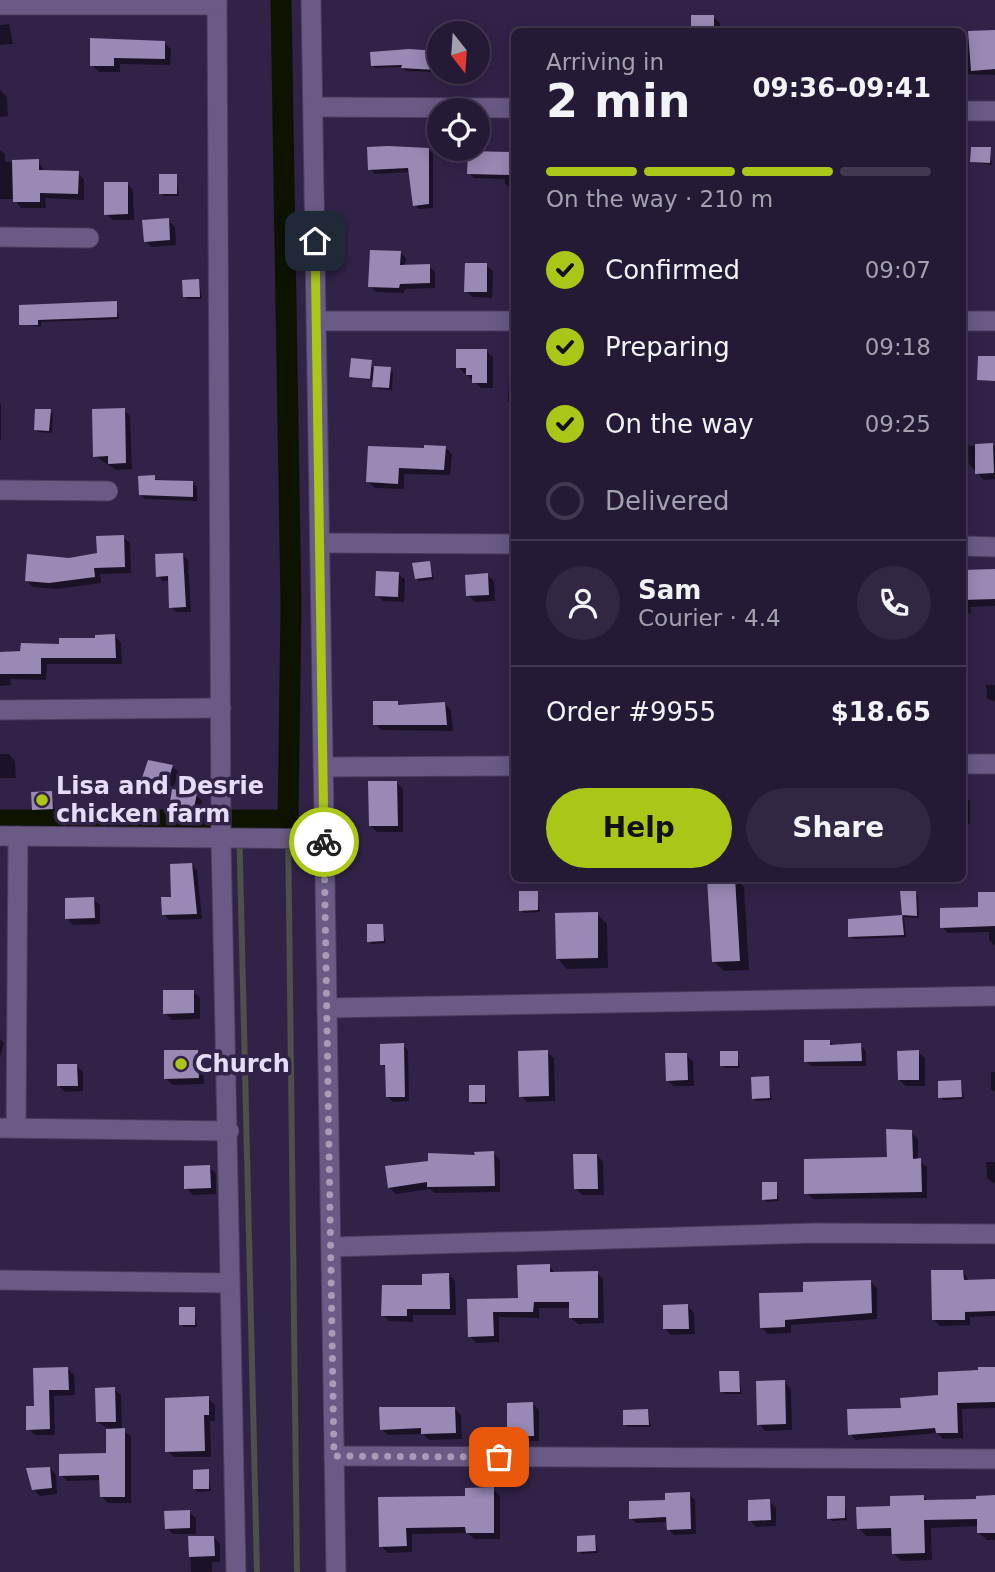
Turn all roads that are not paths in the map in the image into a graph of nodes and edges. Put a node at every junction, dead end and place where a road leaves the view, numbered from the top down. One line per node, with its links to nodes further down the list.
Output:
1 (312, 0): 4 (street)
2 (217, 3): 3 (street); 20 (street)
3 (0, 5)
4 (313, 107): 5 (street); 10 (street)
5 (511, 108)
6 (966, 111): 7 (street)
7 (995, 111)
8 (0, 237): 9 (street)
9 (89, 237)
10 (316, 321): 11 (street); 16 (street)
11 (511, 321)
12 (966, 321): 13 (street)
13 (995, 321)
14 (0, 491): 15 (street)
15 (108, 491)
16 (320, 543): 17 (street); 25 (street)
17 (511, 544)
18 (966, 547): 19 (street)
19 (995, 547)
20 (221, 708): 21 (street); 27 (street)
21 (0, 710)
22 (966, 764): 23 (street)
23 (995, 764)
24 (511, 766): 25 (street)
25 (323, 767): 28 (street)
26 (9, 836): 27 (street); 31 (street)
27 (220, 838): 28 (street); 32 (street)
28 (324, 839): 30 (street)
29 (995, 996): 30 (street)
30 (327, 1008): 34 (street)
31 (8, 1128): 32 (street)
32 (229, 1131): 36 (street)
33 (995, 1234): 34 (street)
34 (331, 1247): 37 (street)
35 (0, 1280): 36 (street)
36 (229, 1283): 39 (street)
37 (334, 1456): 38 (street); 40 (street)
38 (995, 1459)
39 (236, 1572)
40 (335, 1572)

